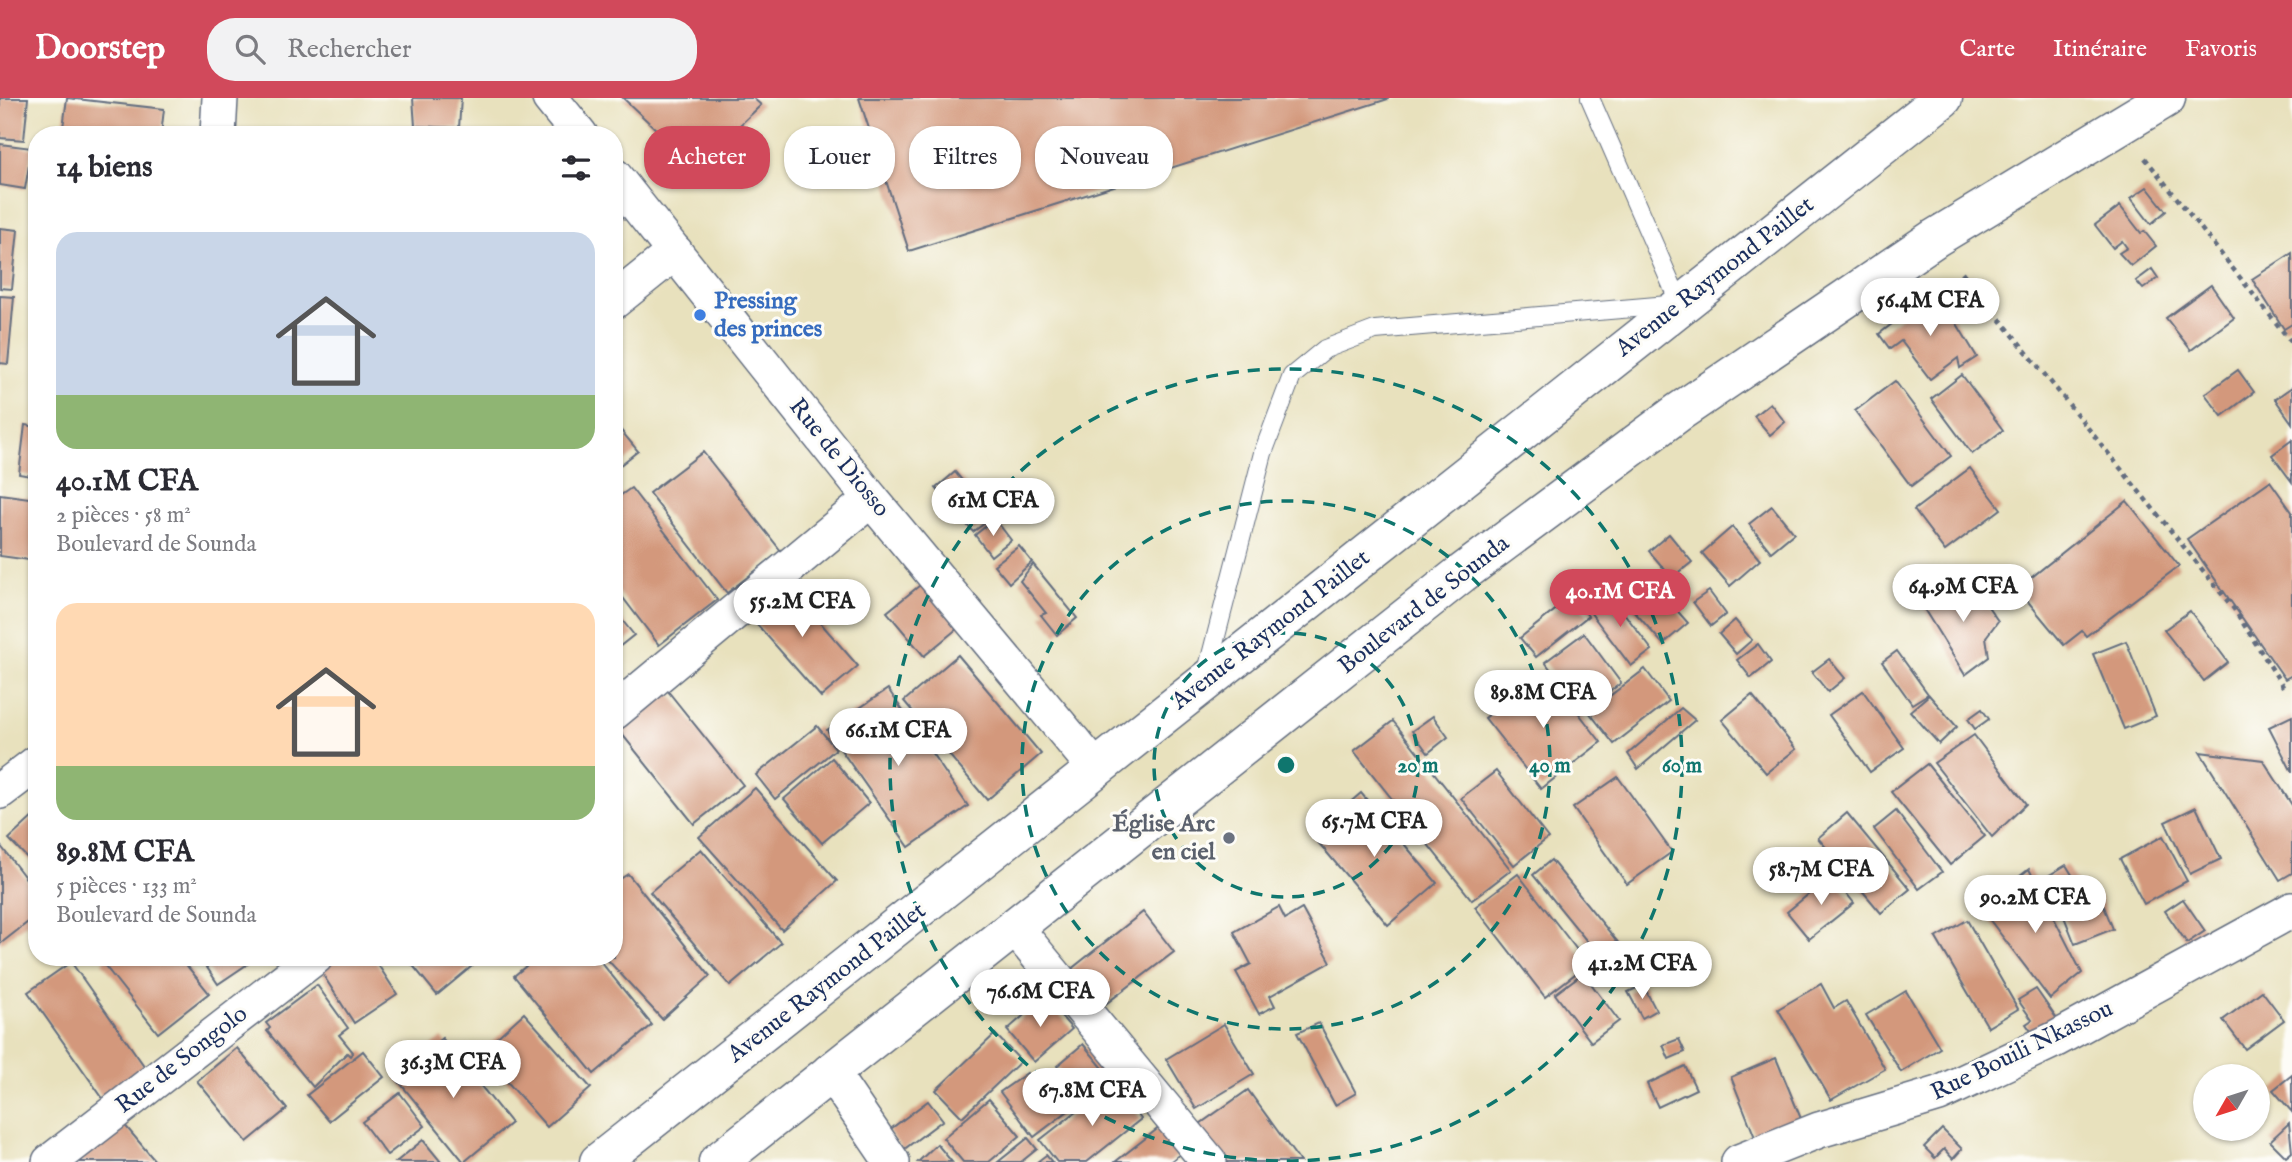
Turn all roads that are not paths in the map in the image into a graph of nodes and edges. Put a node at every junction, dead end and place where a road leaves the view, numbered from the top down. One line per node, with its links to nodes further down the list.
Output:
1 (220, 98): 6 (street)
2 (550, 98): 7 (street)
3 (1590, 98): 11 (lane)
4 (1943, 98): 11 (main road, Avenue Raymond Paillet)
5 (2166, 98): 19 (main road, Boulevard de Sounda)
6 (218, 126)
7 (573, 126)
8 (623, 187): 9 (street, Rue de Diosso)
9 (676, 252): 10 (street); 12 (street, Rue de Diosso)
10 (623, 294)
11 (1680, 304): 13 (main road, Avenue Raymond Paillet); 13 (lane)
12 (871, 499): 14 (street); 15 (street, Rue de Diosso)
13 (1204, 683): 15 (main road, Avenue Raymond Paillet)
14 (623, 705)
15 (1096, 769): 23 (main road, Avenue Raymond Paillet)
16 (28, 770): 17 (street)
17 (0, 791)
18 (2292, 910): 27 (street, Rue Bouili Nkassou)
19 (1016, 929): 21 (main road, Boulevard de Sounda); 26 (street)
20 (303, 966): 22 (street, Rue de Songolo)
21 (830, 1071): 24 (main road, Boulevard de Sounda); 25 (street)
22 (50, 1162)
23 (599, 1162)
24 (719, 1162)
25 (892, 1162)
26 (1209, 1162)
27 (1739, 1162)

